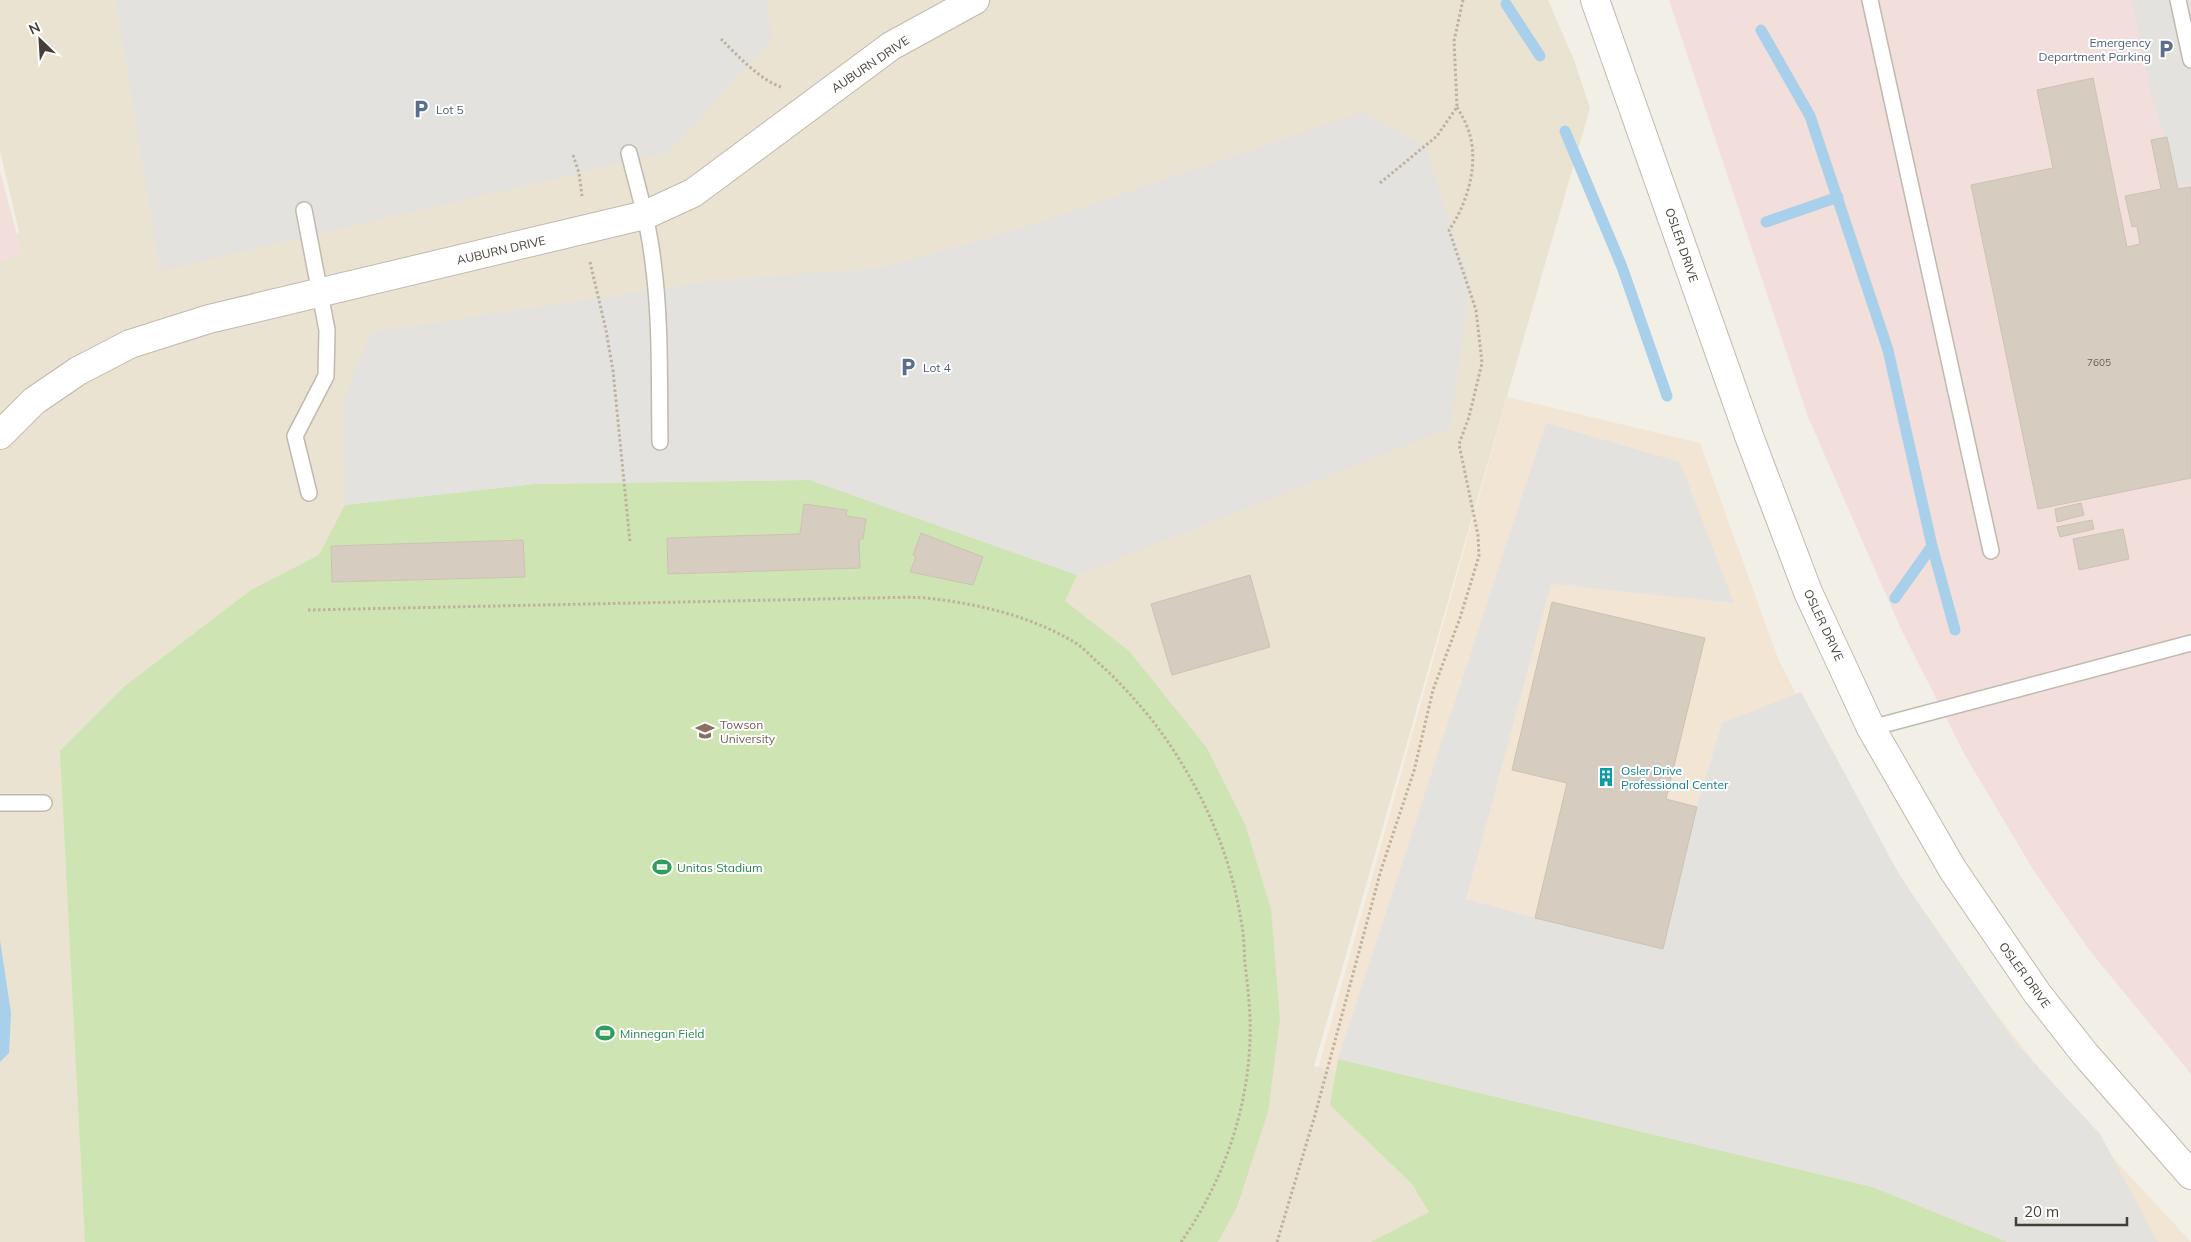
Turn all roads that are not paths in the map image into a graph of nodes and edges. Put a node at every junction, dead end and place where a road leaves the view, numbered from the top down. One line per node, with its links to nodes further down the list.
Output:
1 (975, 0): 8 (street, AUBURN DRIVE)
2 (1595, 0): 15 (street, OSLER DRIVE)
3 (1870, 0): 13 (lane)
4 (2178, 0): 5 (lane)
5 (2191, 60)
6 (628, 153): 8 (lane)
7 (304, 210): 9 (lane)
8 (645, 215): 9 (street, AUBURN DRIVE); 11 (lane)
9 (320, 293): 10 (street, AUBURN DRIVE); 12 (lane)
10 (0, 435)
11 (660, 442)
12 (309, 493)
13 (1991, 550)
14 (2191, 645): 15 (lane)
15 (1871, 728): 18 (street, OSLER DRIVE)
16 (0, 803): 17 (lane)
17 (44, 803)
18 (2191, 1175)

